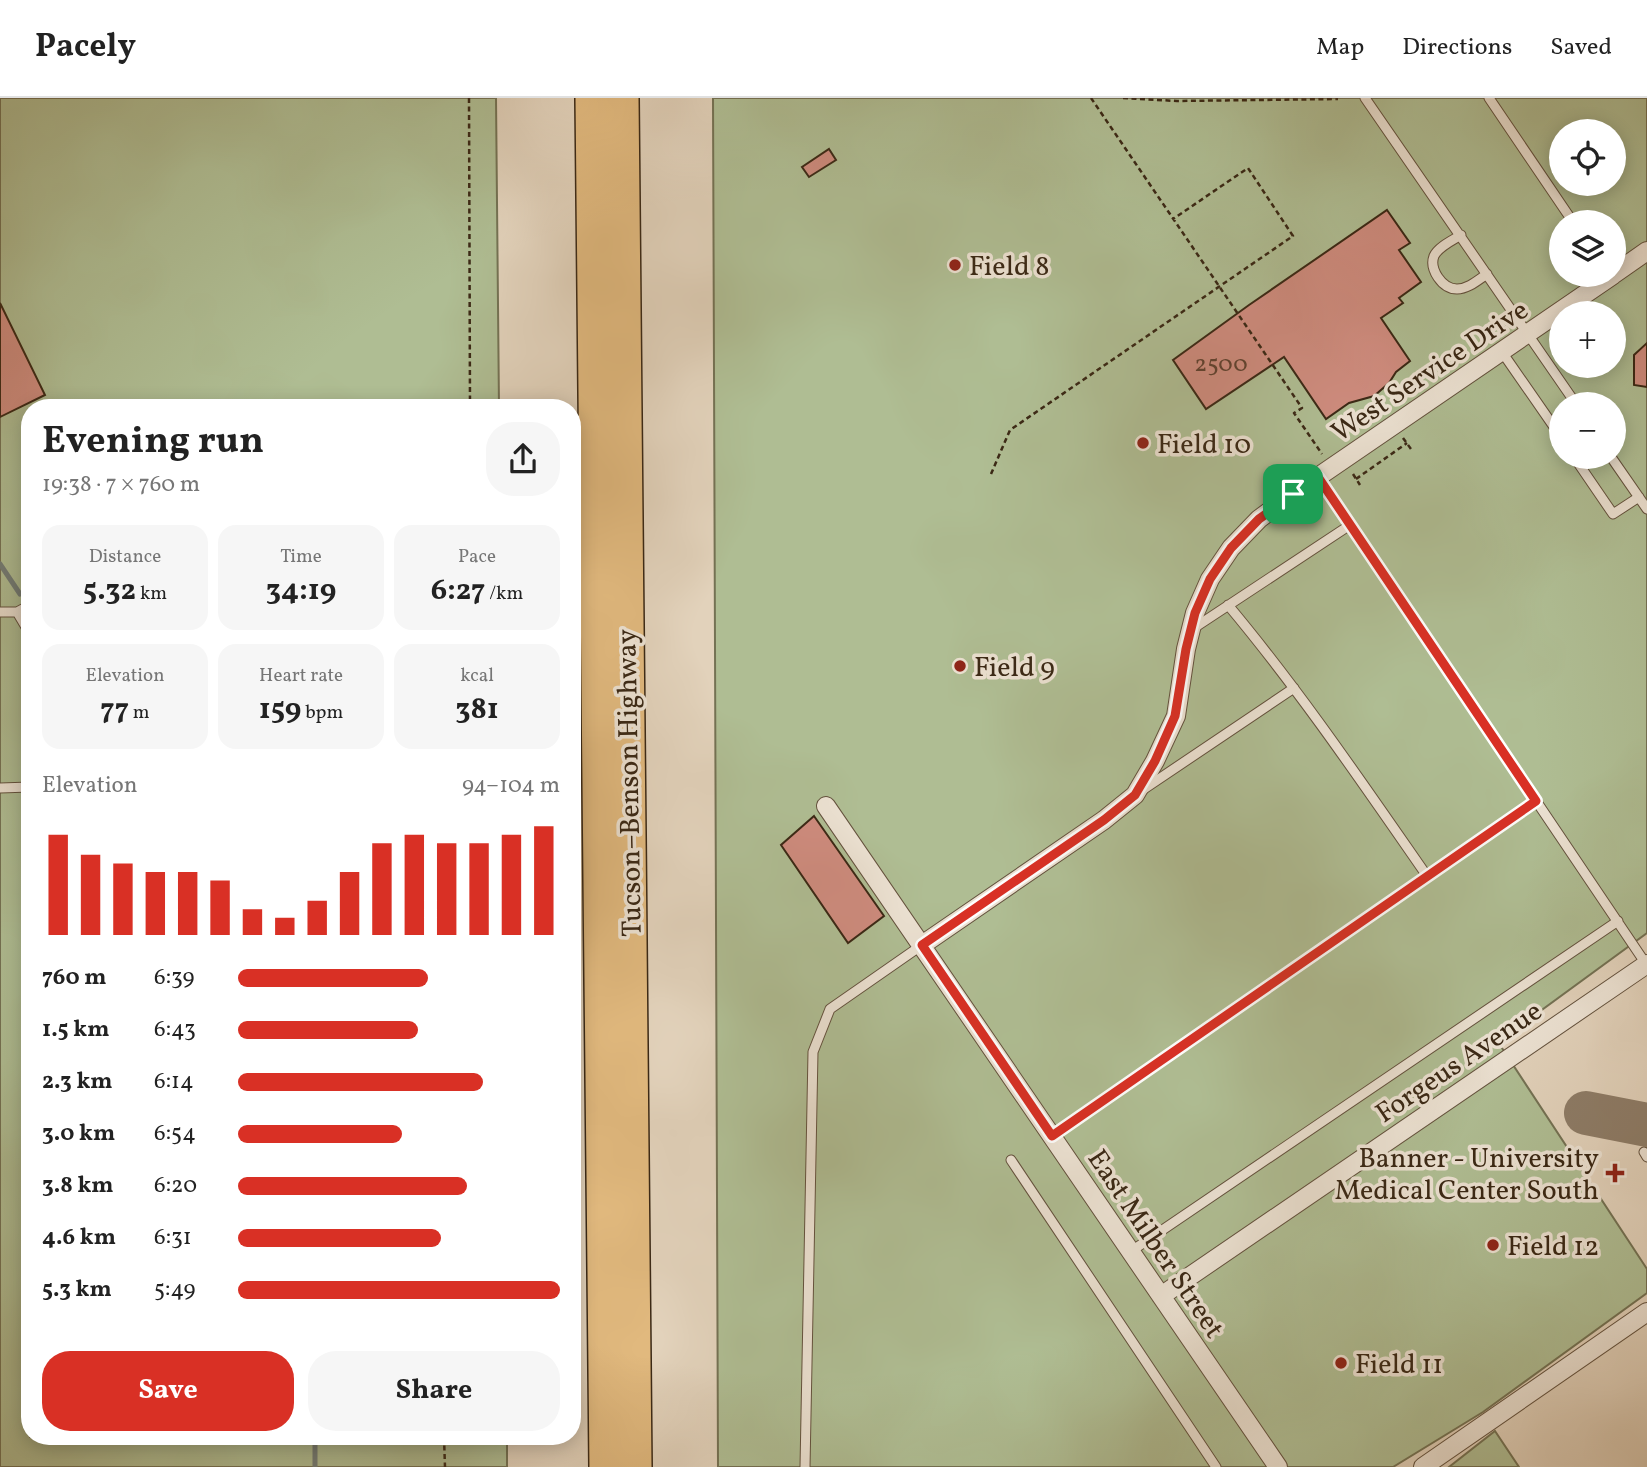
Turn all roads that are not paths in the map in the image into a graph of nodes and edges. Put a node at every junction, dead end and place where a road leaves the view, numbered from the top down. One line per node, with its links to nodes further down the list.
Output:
1 (592, 98): 42 (highway, Tucson–Benson Highway)
2 (622, 98): 43 (highway, Tucson–Benson Highway)
3 (1365, 98): 6 (lane)
4 (1489, 98): 5 (lane)
5 (1565, 210)
6 (1461, 235): 9 (lane); 9 (lane)
7 (1647, 251): 8 (street, West Service Drive)
8 (1626, 265)
9 (1487, 274): 11 (lane)
10 (1594, 287): 11 (street, West Service Drive)
11 (1528, 334): 12 (street, West Service Drive); 13 (lane)
12 (1502, 352): 14 (lane); 17 (street, West Service Drive)
13 (1568, 392)
14 (1549, 420)
15 (1582, 469): 18 (lane)
16 (1619, 469): 18 (lane)
17 (1318, 477): 20 (lane); 26 (street, West Service Drive)
18 (1639, 497): 19 (lane)
19 (1647, 509)
20 (1350, 524): 21 (lane); 31 (lane)
21 (1228, 605): 26 (lane); 27 (lane)
22 (21, 610): 24 (lane)
23 (0, 612): 24 (lane)
24 (17, 612): 25 (lane)
25 (21, 618)
26 (1191, 631): 30 (street, West Service Drive)
27 (1294, 688): 30 (lane); 33 (lane)
28 (21, 787): 29 (lane)
29 (0, 788)
30 (1135, 795): 35 (street, West Service Drive)
31 (1536, 801): 33 (lane); 34 (lane)
32 (826, 806): 35 (street, East Milber Street)
33 (1427, 876): 37 (lane)
34 (1618, 921): 36 (lane); 39 (lane)
35 (922, 945): 37 (street, East Milber Street); 44 (lane)
36 (1647, 964): 40 (street, Forgeus Avenue)
37 (1052, 1136): 39 (street, East Milber Street)
38 (1011, 1160): 45 (lane)
39 (1130, 1252): 40 (street, East Milber Street)
40 (1161, 1296): 46 (street, East Milber Street)
41 (1647, 1312): 47 (street)
42 (606, 1467)
43 (635, 1467)
44 (806, 1467)
45 (1216, 1467)
46 (1278, 1467)
47 (1423, 1467)

